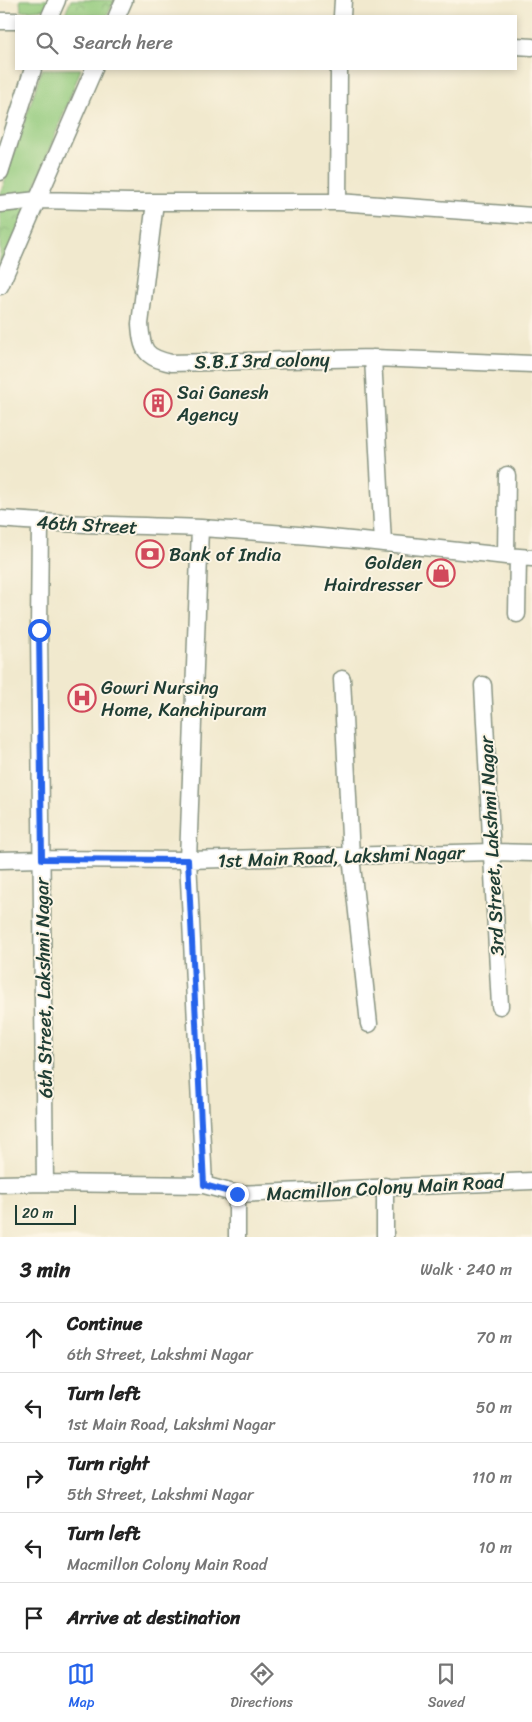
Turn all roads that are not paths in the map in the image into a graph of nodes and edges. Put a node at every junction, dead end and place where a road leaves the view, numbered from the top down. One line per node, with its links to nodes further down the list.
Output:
1 (57, 0): 4 (street)
2 (124, 0): 5 (street)
3 (343, 0): 6 (street)
4 (50, 15)
5 (117, 15)
6 (342, 15)
7 (0, 21): 8 (street)
8 (15, 21)
9 (517, 46): 10 (street)
10 (532, 47)
11 (33, 70): 14 (street)
12 (94, 70): 15 (street)
13 (339, 70): 17 (street)
14 (0, 172)
15 (37, 200): 16 (street); 18 (street); 20 (street)
16 (156, 202): 17 (street); 21 (street, S.B.I 3rd colony)
17 (338, 202): 19 (street)
18 (0, 204)
19 (532, 216)
20 (0, 286)
21 (373, 358): 22 (street, S.B.I 3rd colony); 27 (street)
22 (532, 364)
23 (507, 475): 28 (street)
24 (0, 519): 25 (street, 46th Street)
25 (40, 522): 26 (street, 46th Street); 35 (street, 6th Street, Lakshmi Nagar)
26 (200, 528): 27 (street, 46th Street); 37 (street)
27 (383, 543): 28 (street, 46th Street)
28 (519, 557): 29 (street)
29 (516, 614)
30 (342, 679): 34 (street)
31 (483, 685): 32 (street, 3rd Street, Lakshmi Nagar)
32 (491, 852): 33 (street, 1st Main Road, Lakshmi Nagar); 34 (street, 1st Main Road, Lakshmi Nagar); 38 (street, 3rd Street, Lakshmi Nagar)
33 (532, 853)
34 (351, 856): 37 (street, 1st Main Road, Lakshmi Nagar); 39 (street)
35 (42, 859): 36 (street, 1st Main Road, Lakshmi Nagar); 37 (street, 1st Main Road, Lakshmi Nagar); 41 (street, 6th Street, Lakshmi Nagar)
36 (0, 860)
37 (188, 860): 43 (street)
38 (500, 1006)
39 (368, 1024)
40 (532, 1180): 44 (street, Macmillon Colony Main Road)
41 (45, 1183): 42 (street, Macmillon Colony Main Road); 43 (street, Macmillon Colony Main Road)
42 (0, 1184)
43 (204, 1185): 45 (street, Macmillon Colony Main Road)
44 (385, 1186): 45 (street, Macmillon Colony Main Road); 47 (street)
45 (237, 1194): 46 (street)
46 (237, 1237)
47 (385, 1237)

